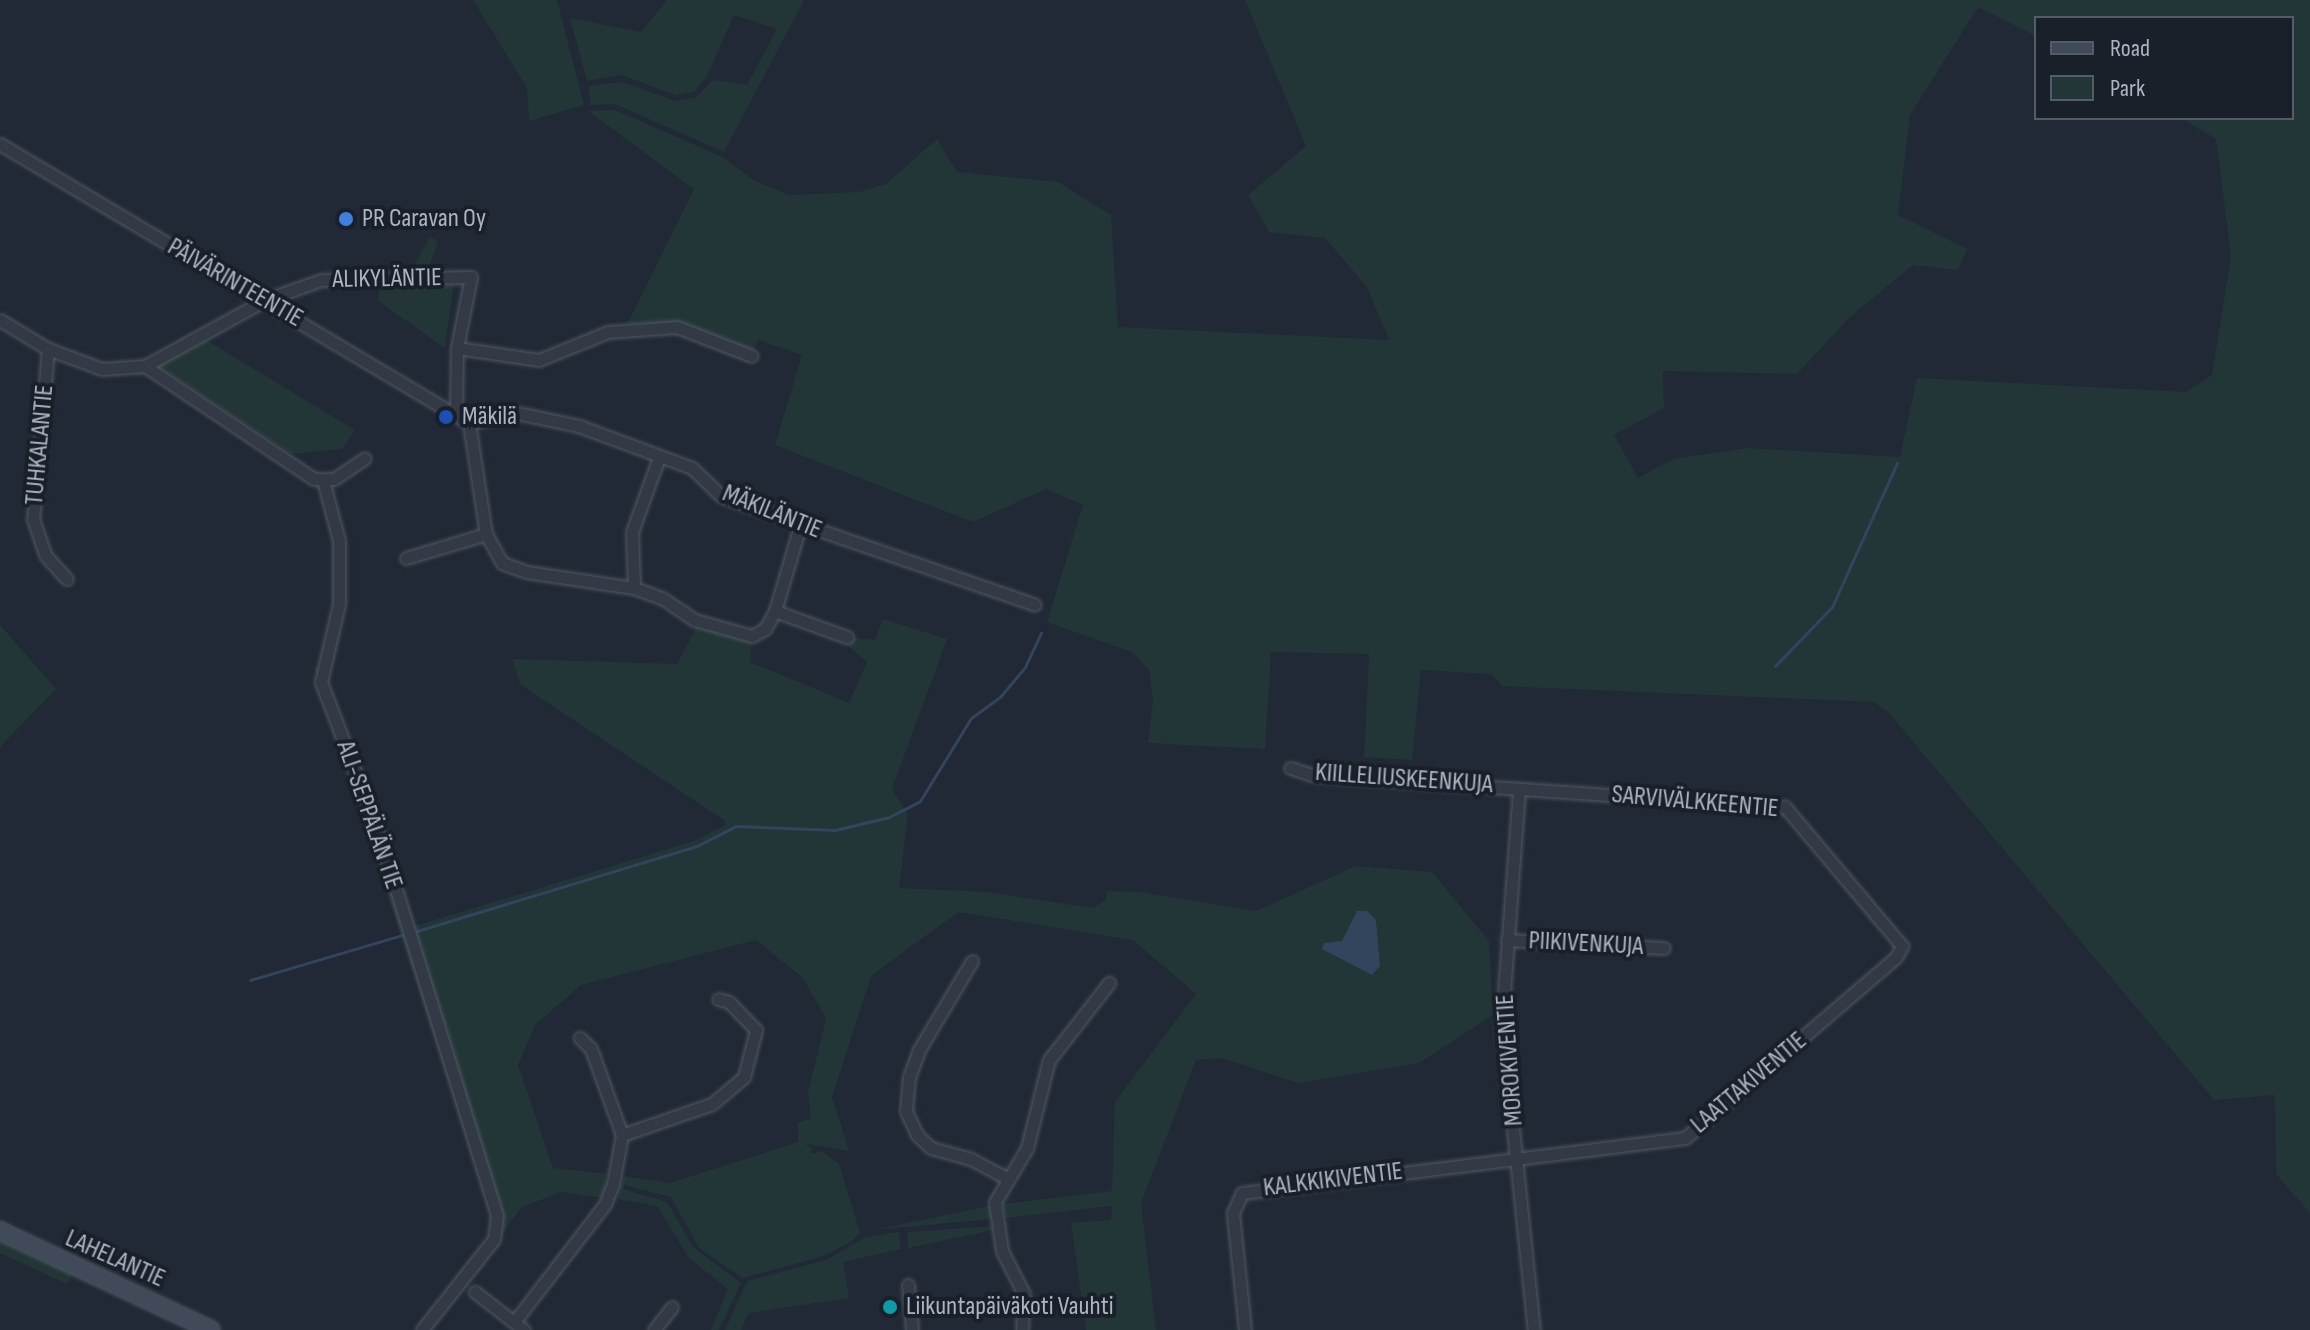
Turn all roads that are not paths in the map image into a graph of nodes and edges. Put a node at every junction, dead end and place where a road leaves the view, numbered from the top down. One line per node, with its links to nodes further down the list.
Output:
1 (0, 144): 2 (street, PÄIVÄRINTEENTIE)
2 (265, 300): 4 (street, ALIKYLÄNTIE); 7 (street, ALIKYLÄNTIE); 8 (street, PÄIVÄRINTEENTIE)
3 (0, 320): 5 (street, ALIKYLÄNTIE)
4 (457, 348): 6 (street); 8 (street)
5 (48, 349): 7 (street, ALIKYLÄNTIE); 16 (street, TUHKALANTIE)
6 (752, 356)
7 (145, 366): 12 (street)
8 (456, 413): 9 (street, PÄIVÄRINTEENTIE)
9 (469, 423): 10 (street, MÄKILÄNTIE); 14 (street)
10 (659, 457): 13 (street, MÄKILÄNTIE); 17 (street)
11 (365, 458): 12 (street)
12 (323, 480): 39 (street, ALI-SEPPÄLÄN TIE)
13 (800, 526): 18 (street, MÄKILÄNTIE); 19 (street)
14 (486, 534): 15 (street); 17 (street)
15 (406, 558)
16 (67, 579)
17 (634, 588): 19 (street)
18 (1035, 605)
19 (775, 611): 20 (street)
20 (847, 637)
21 (1290, 768): 22 (street, KIILLELIUSKEENKUJA)
22 (1519, 789): 23 (street, MOROKIVENTIE); 24 (street, SARVIVÄLKKEENTIE)
23 (1507, 940): 25 (street, PIIKIVENKUJA); 31 (street, MOROKIVENTIE)
24 (1902, 946): 31 (street, LAATTAKIVENTIE)
25 (1664, 948)
26 (972, 961): 32 (street)
27 (1109, 983): 32 (street)
28 (718, 999): 30 (street)
29 (580, 1038): 30 (street)
30 (622, 1135): 37 (street)
31 (1517, 1160): 43 (street, KALKKIKIVENTIE); 44 (street, MOROKIVENTIE)
32 (1006, 1178): 42 (street)
33 (0, 1231): 38 (main road, LAHELANTIE)
34 (908, 1285): 41 (street)
35 (475, 1292): 37 (street)
36 (672, 1307): 40 (street)
37 (519, 1326)
38 (211, 1330)
39 (422, 1330)
40 (654, 1330)
41 (912, 1330)
42 (1022, 1330)
43 (1245, 1330)
44 (1534, 1330)

